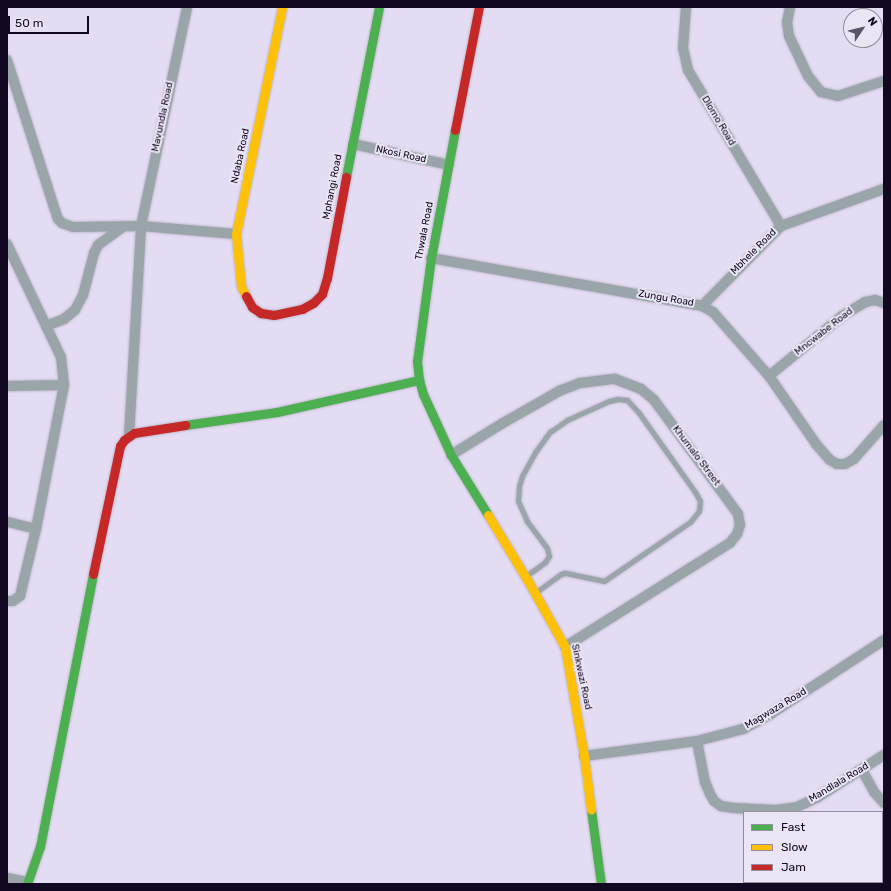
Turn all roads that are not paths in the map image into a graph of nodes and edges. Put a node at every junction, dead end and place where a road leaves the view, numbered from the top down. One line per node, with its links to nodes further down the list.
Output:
1 (187, 7): 12 (street, Mavundla Road)
2 (282, 7): 15 (street, Ndaba Road)
3 (379, 7): 9 (street, Mphangi Road)
4 (479, 7): 10 (street, Thwala Road)
5 (686, 7): 13 (street, Dlomo Road)
6 (790, 7): 8 (street)
7 (7, 60): 14 (street)
8 (884, 81)
9 (353, 144): 10 (street, Nkosi Road); 20 (street, Mphangi Road)
10 (449, 165): 17 (street, Thwala Road)
11 (884, 189): 13 (street, Mbhele Road)
12 (140, 226): 14 (street); 15 (street); 27 (street, Mavundla Road)
13 (781, 226): 19 (street, Mbhele Road)
14 (123, 227): 21 (street)
15 (236, 234): 20 (street, Ndaba Road)
16 (7, 244): 21 (street)
17 (431, 258): 19 (street, Zungu Road); 23 (street, Thwala Road)
18 (884, 303): 22 (street, Mncwabe Road)
19 (702, 306): 22 (street, Zungu Road)
20 (252, 307)
21 (46, 326): 24 (street)
22 (769, 376): 26 (street, Zungu Road)
23 (419, 380): 27 (street); 28 (street, Thwala Road)
24 (64, 385): 25 (street); 30 (street)
25 (7, 386)
26 (884, 425)
27 (128, 436): 42 (street)
28 (451, 455): 31 (street, Sinkwazi Road); 35 (street, Khumalo Street)
29 (7, 522): 30 (street)
30 (36, 529): 33 (street)
31 (526, 576): 32 (street, Sinkwazi Road); 32 (lane)
32 (535, 593): 35 (street, Sinkwazi Road)
33 (7, 601)
34 (884, 640): 36 (street, Magwaza Road)
35 (565, 647): 38 (street, Sinkwazi Road)
36 (697, 741): 38 (street, Magwaza Road); 39 (street, Mandlala Road)
37 (884, 755): 39 (street, Mandlala Road)
38 (584, 756): 43 (street, Sinkwazi Road)
39 (862, 770): 40 (street)
40 (884, 803)
41 (7, 878): 42 (street)
42 (27, 883)
43 (601, 884)

